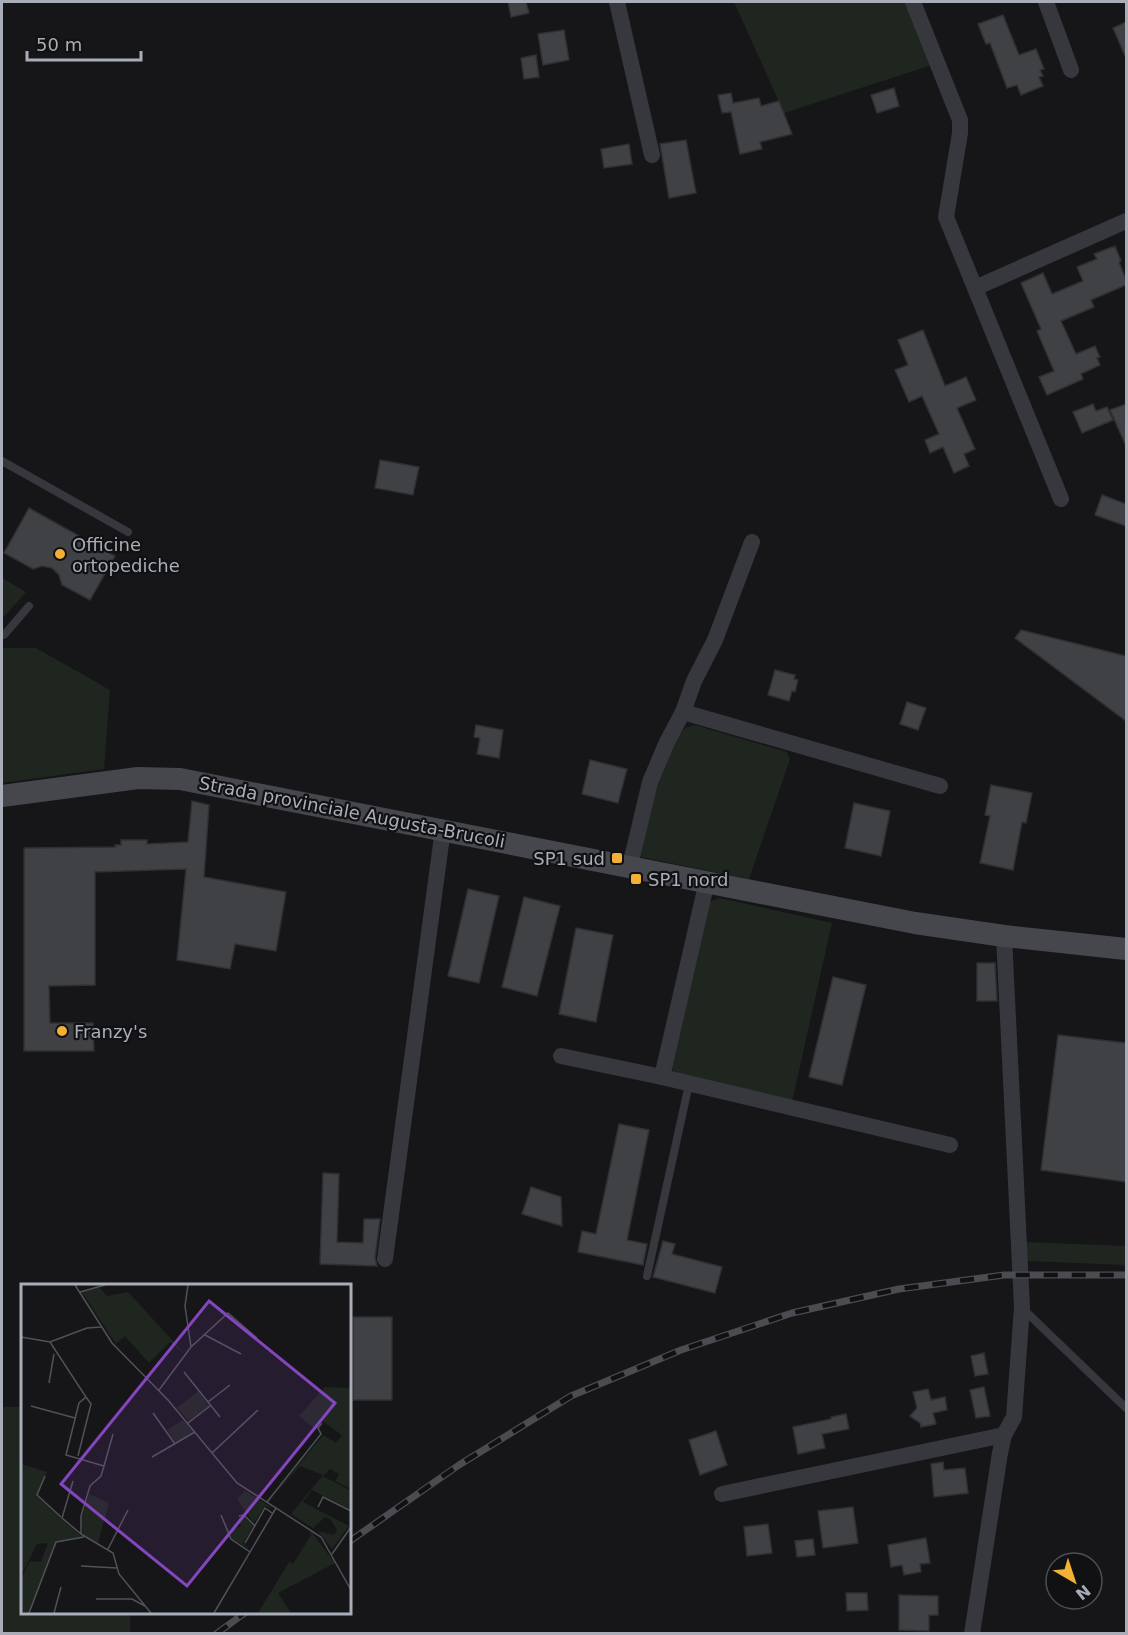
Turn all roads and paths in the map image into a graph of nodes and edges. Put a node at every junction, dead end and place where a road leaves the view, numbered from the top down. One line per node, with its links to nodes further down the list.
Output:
1 (617, 2): 5 (street)
2 (913, 2): 7 (street)
3 (1046, 2): 4 (street)
4 (1071, 70)
5 (652, 154)
6 (1126, 221): 7 (street)
7 (975, 288): 9 (street)
8 (2, 461): 10 (lane)
9 (1061, 499)
10 (128, 532)
11 (752, 542): 14 (street)
12 (29, 606): 13 (lane)
13 (2, 635)
14 (683, 712): 15 (street); 18 (street)
15 (940, 786)
16 (2, 796): 17 (main road, Strada provinciale Augusta-Brucoli)
17 (443, 829): 18 (main road, Strada provinciale Augusta-Brucoli); 26 (street)
18 (630, 866): 19 (main road, Strada provinciale Augusta-Brucoli)
19 (707, 881): 20 (main road, Strada provinciale Augusta-Brucoli); 23 (street)
20 (1004, 936): 21 (main road, Strada provinciale Augusta-Brucoli); 28 (street)
21 (1126, 950)
22 (561, 1056): 23 (street)
23 (662, 1077): 24 (street)
24 (689, 1084): 25 (street); 27 (lane)
25 (950, 1145)
26 (385, 1258)
27 (646, 1276)
28 (1022, 1308): 29 (lane); 30 (street)
29 (1126, 1408)
30 (1004, 1435): 31 (street); 32 (street)
31 (722, 1494)
32 (972, 1634)

